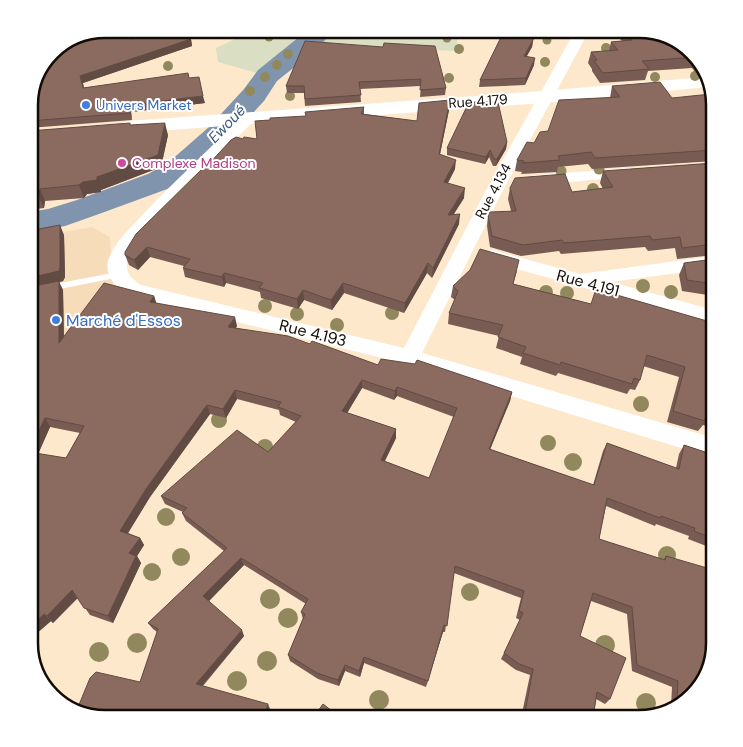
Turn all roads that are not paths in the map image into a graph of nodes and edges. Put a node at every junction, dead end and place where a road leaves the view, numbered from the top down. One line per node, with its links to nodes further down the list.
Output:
1 (578, 38): 3 (street, Rue 4.134)
2 (702, 82): 3 (street, Rue 4.179)
3 (543, 97): 4 (street, Rue 4.179); 7 (street, Rue 4.134)
4 (250, 117): 5 (street, Rue 4.179); 10 (street)
5 (107, 129)
6 (649, 172): 7 (street)
7 (497, 183): 8 (street, Rue 4.134)
8 (463, 248): 11 (street, Rue 4.191); 14 (street, Rue 4.134)
9 (706, 263): 11 (street)
10 (118, 274): 12 (lane); 14 (street, Rue 4.193)
11 (574, 280): 13 (street, Rue 4.191)
12 (38, 290)
13 (706, 315)
14 (410, 357): 15 (street, Rue 4.193)
15 (706, 446)

